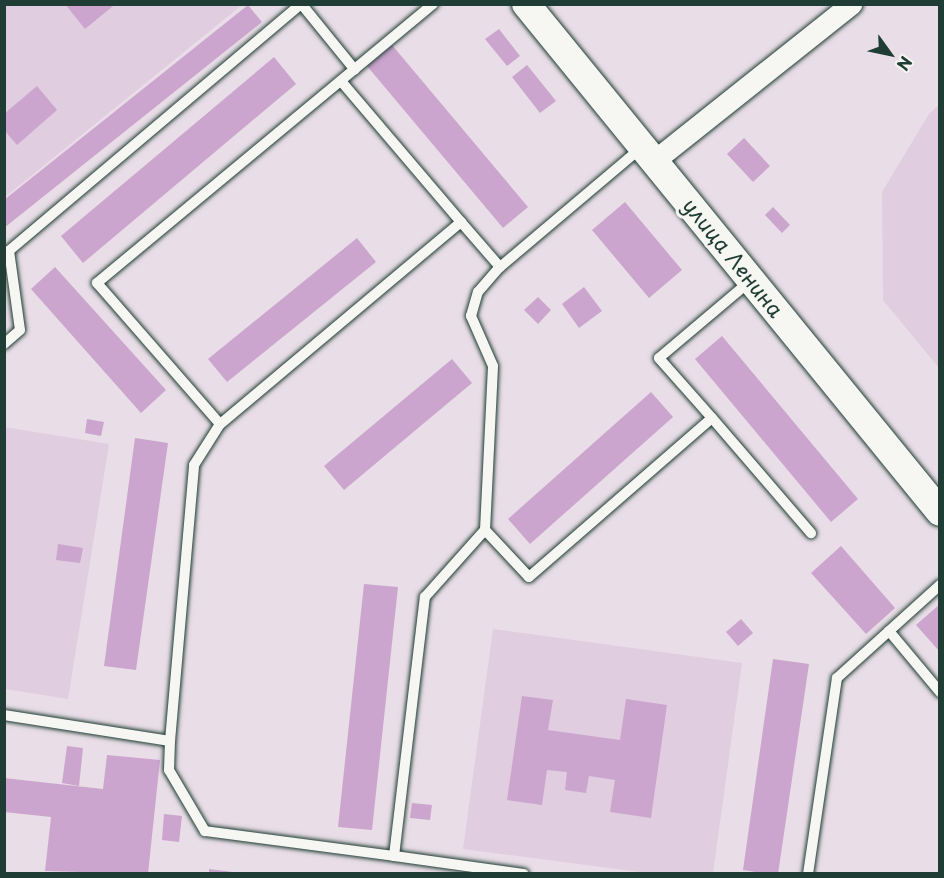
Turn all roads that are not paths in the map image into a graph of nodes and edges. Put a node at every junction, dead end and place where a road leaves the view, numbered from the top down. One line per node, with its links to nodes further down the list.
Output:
1 (433, 4): 5 (lane)
2 (526, 4): 7 (street, улица Ленина)
3 (851, 4): 7 (street)
4 (302, 5): 5 (lane); 9 (lane)
5 (355, 70): 6 (lane)
6 (341, 81): 8 (lane); 14 (lane)
7 (649, 153): 10 (lane); 11 (street, улица Ленина)
8 (461, 222): 10 (lane); 14 (lane)
9 (7, 253): 12 (lane)
10 (501, 267): 16 (lane)
11 (752, 280): 13 (lane); 15 (street, улица Ленина)
12 (4, 344)
13 (712, 418): 16 (lane); 17 (lane)
14 (220, 424): 22 (lane)
15 (939, 512)
16 (485, 530): 23 (lane)
17 (811, 533)
18 (939, 585): 19 (lane)
19 (890, 631): 20 (lane); 26 (lane)
20 (939, 692)
21 (4, 715): 22 (lane)
22 (170, 741): 23 (lane)
23 (394, 856): 24 (lane)
24 (440, 868): 25 (lane)
25 (524, 873)
26 (808, 873)

